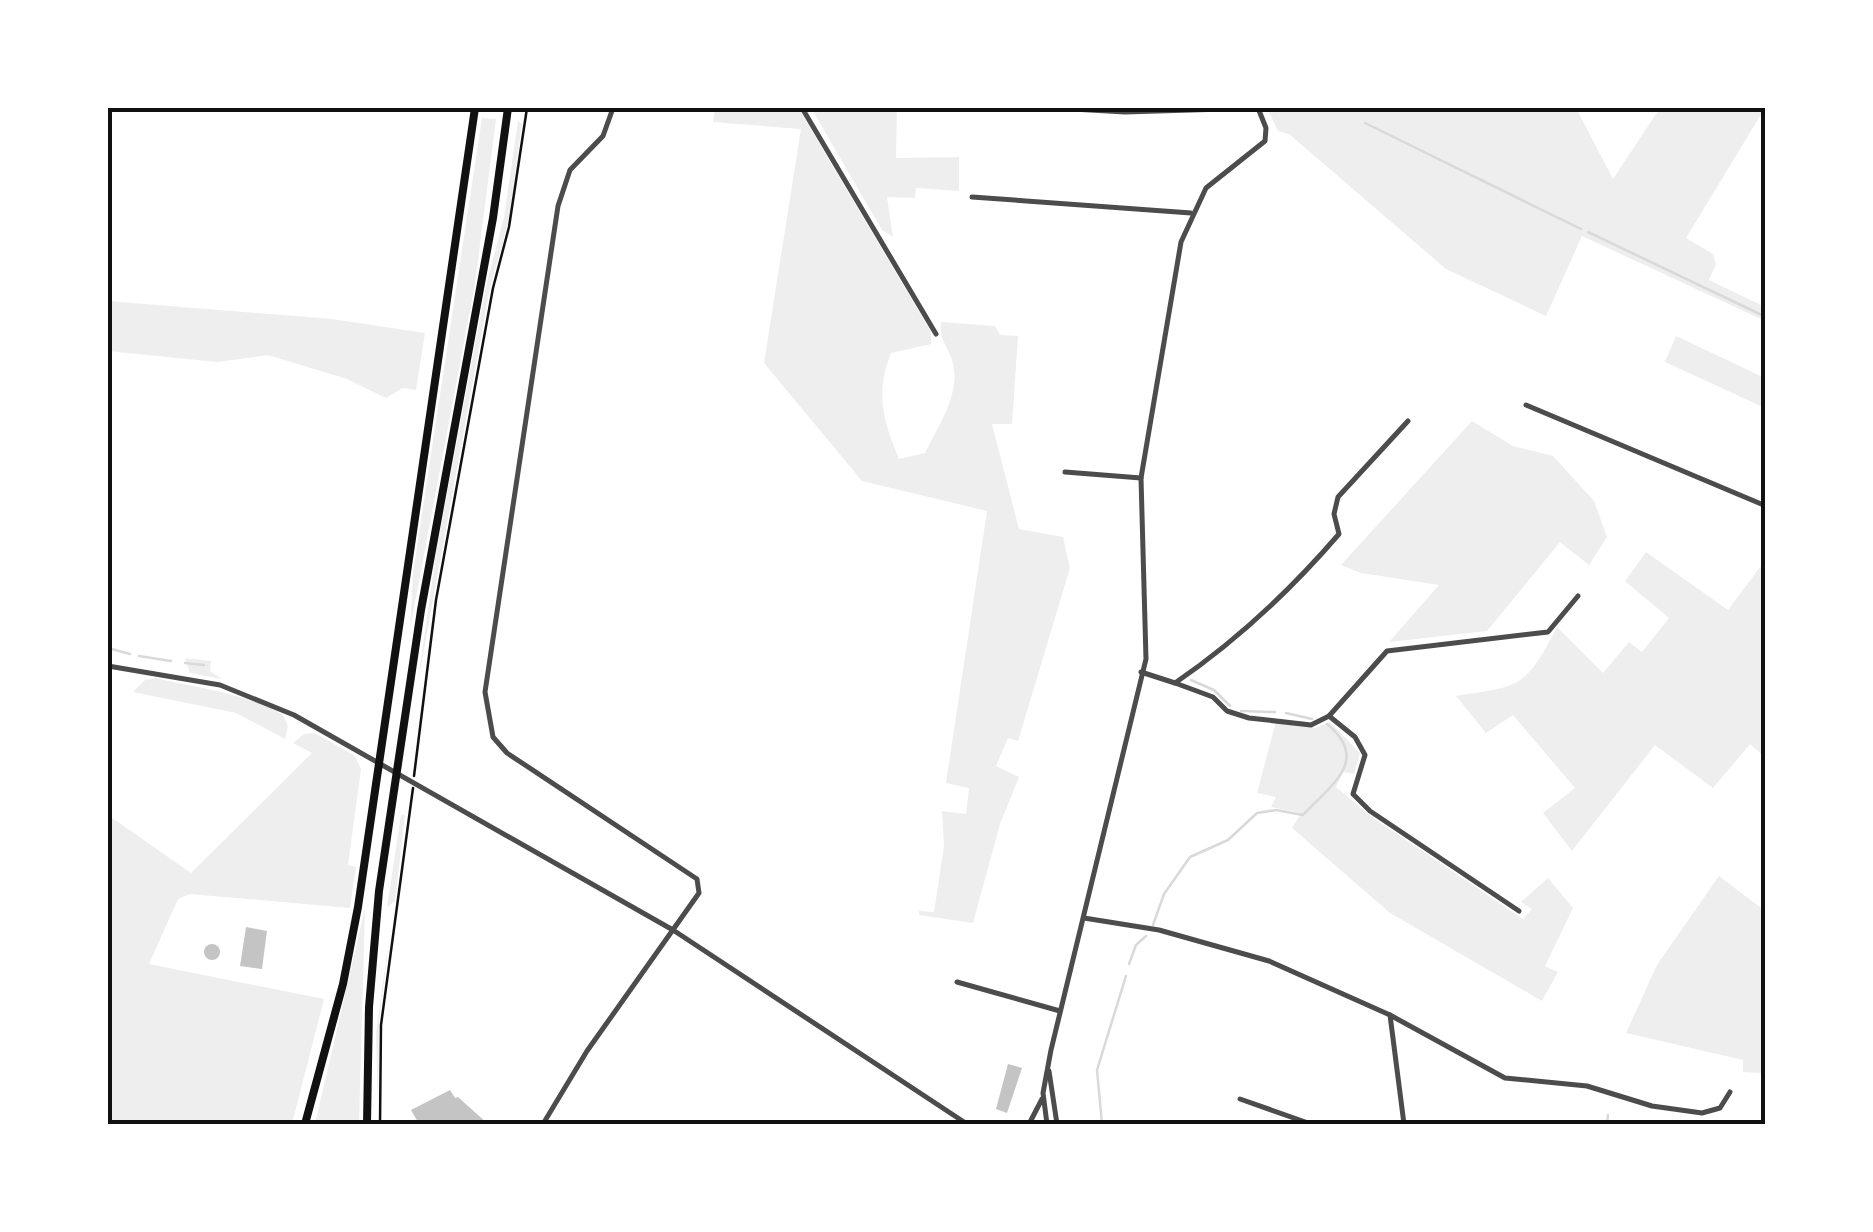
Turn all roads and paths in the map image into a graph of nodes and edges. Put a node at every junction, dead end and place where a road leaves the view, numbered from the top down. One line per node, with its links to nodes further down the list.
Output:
1 (475, 108): 21 (main road)
2 (508, 108): 22 (main road)
3 (527, 108): 23 (path)
4 (613, 108): 27 (street)
5 (802, 108): 10 (street)
6 (1055, 108): 7 (street)
7 (1258, 108): 9 (street)
8 (972, 197): 9 (street)
9 (1190, 213): 14 (street)
10 (936, 334)
11 (1526, 405): 15 (street)
12 (1408, 421): 19 (street)
13 (1066, 472): 14 (street)
14 (1142, 478): 18 (street)
15 (1766, 506)
16 (1578, 596): 20 (street)
17 (108, 666): 21 (street)
18 (1141, 672): 19 (street); 26 (street)
19 (1176, 683): 20 (street)
20 (1329, 716): 25 (street)
21 (379, 764): 22 (street); 36 (main road)
22 (397, 774): 27 (street); 37 (main road)
23 (414, 780)
24 (412, 793): 38 (path)
25 (1519, 911)
26 (1084, 918): 29 (street); 30 (street)
27 (673, 930): 39 (street); 40 (street)
28 (957, 982): 29 (street)
29 (1060, 1011): 31 (street)
30 (1390, 1015): 32 (street); 43 (street)
31 (1048, 1063): 33 (street); 35 (street)
32 (1730, 1092)
33 (1043, 1097): 35 (street); 41 (street)
34 (1240, 1098): 42 (street)
35 (1053, 1123)
36 (305, 1124)
37 (367, 1124)
38 (380, 1124)
39 (543, 1124)
40 (967, 1124)
41 (1030, 1124)
42 (1311, 1124)
43 (1404, 1124)

